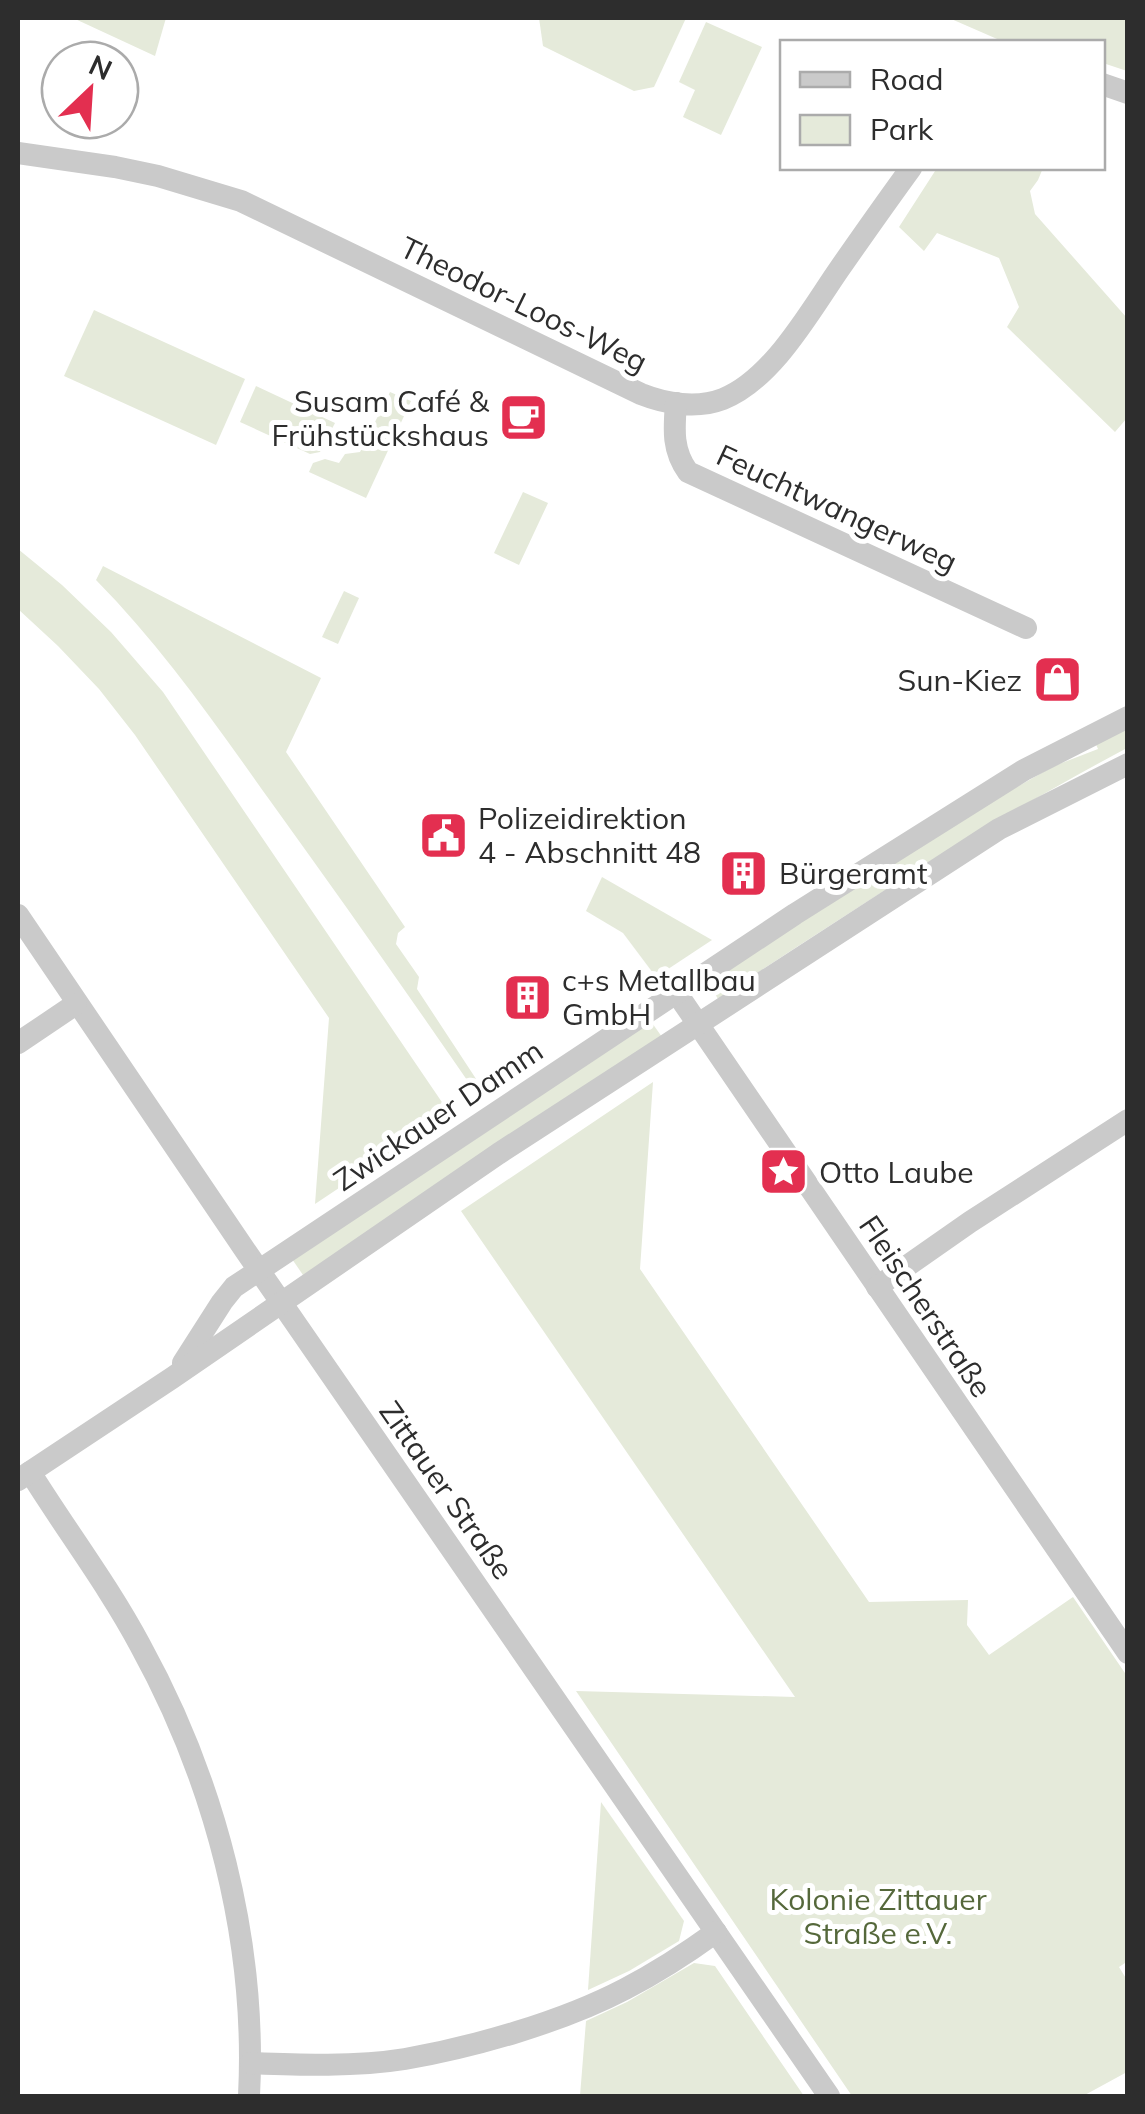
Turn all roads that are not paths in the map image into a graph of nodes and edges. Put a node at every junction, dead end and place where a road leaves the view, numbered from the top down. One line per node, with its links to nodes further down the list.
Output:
1 (18, 153): 3 (street, Theodor-Loos-Weg)
2 (910, 170): 3 (street, Theodor-Loos-Weg)
3 (676, 403): 4 (street, Feuchtwangerweg)
4 (1026, 628)
5 (1128, 716): 8 (street, Zwickauer Damm)
6 (1128, 764): 10 (street, Zwickauer Damm)
7 (18, 915): 9 (street, Zittauer Straße)
8 (676, 992): 10 (street, Fleischerstraße); 13 (street, Zwickauer Damm)
9 (76, 1004): 11 (street); 13 (street, Zittauer Straße)
10 (698, 1024): 14 (street, Fleischerstraße); 15 (street, Zwickauer Damm)
11 (18, 1043)
12 (1128, 1120): 14 (street)
13 (259, 1270): 15 (street, Zittauer Straße); 16 (street, Zwickauer Damm)
14 (877, 1287): 18 (street, Fleischerstraße)
15 (280, 1302): 16 (street, Zwickauer Damm); 19 (street, Zittauer Straße)
16 (172, 1378): 17 (street, Zwickauer Damm)
17 (24, 1476): 20 (street)
18 (1128, 1653)
19 (716, 1932): 20 (street); 22 (street, Zittauer Straße)
20 (251, 2063): 21 (street)
21 (249, 2096)
22 (829, 2096)

